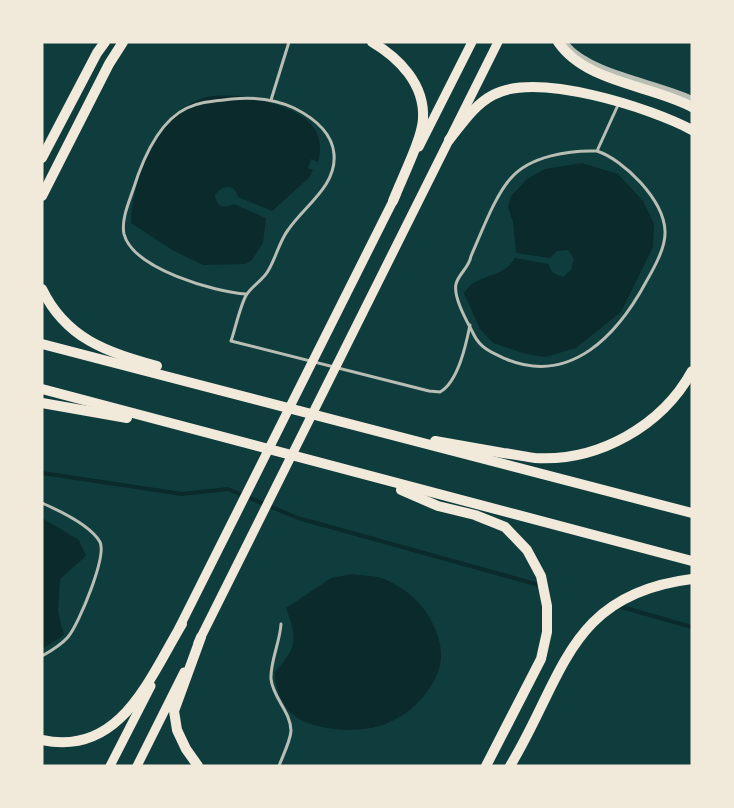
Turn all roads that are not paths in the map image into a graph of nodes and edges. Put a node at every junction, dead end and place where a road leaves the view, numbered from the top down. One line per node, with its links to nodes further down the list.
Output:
1 (105, 42): 16 (highway)
2 (123, 42): 17 (highway)
3 (289, 42): 10 (lane)
4 (372, 42): 18 (highway)
5 (472, 42): 18 (main road)
6 (498, 42): 14 (main road)
7 (558, 42): 12 (highway)
8 (565, 42): 9 (street)
9 (692, 99)
10 (271, 100): 20 (lane); 20 (lane)
11 (619, 103): 13 (highway); 14 (highway); 15 (lane)
12 (692, 107)
13 (692, 130)
14 (449, 141): 36 (main road)
15 (597, 151): 21 (lane); 21 (lane)
16 (42, 158)
17 (42, 196)
18 (393, 201): 34 (main road)
19 (42, 289): 25 (highway)
20 (246, 294): 21 (lane)
21 (470, 326)
22 (42, 344): 25 (highway)
23 (692, 371): 27 (highway)
24 (42, 389): 28 (highway)
25 (234, 393): 27 (highway)
26 (42, 403): 28 (highway)
27 (357, 427): 31 (highway)
28 (191, 429): 29 (highway)
29 (354, 471): 32 (highway); 43 (highway)
30 (42, 503): 37 (lane)
31 (692, 513)
32 (692, 561)
33 (692, 579): 44 (highway)
34 (182, 624): 38 (highway); 39 (main road)
35 (281, 624): 42 (lane)
36 (201, 637): 40 (main road); 41 (highway)
37 (42, 656)
38 (42, 740)
39 (110, 766)
40 (137, 766)
41 (198, 766)
42 (279, 766)
43 (486, 766)
44 (510, 766)

